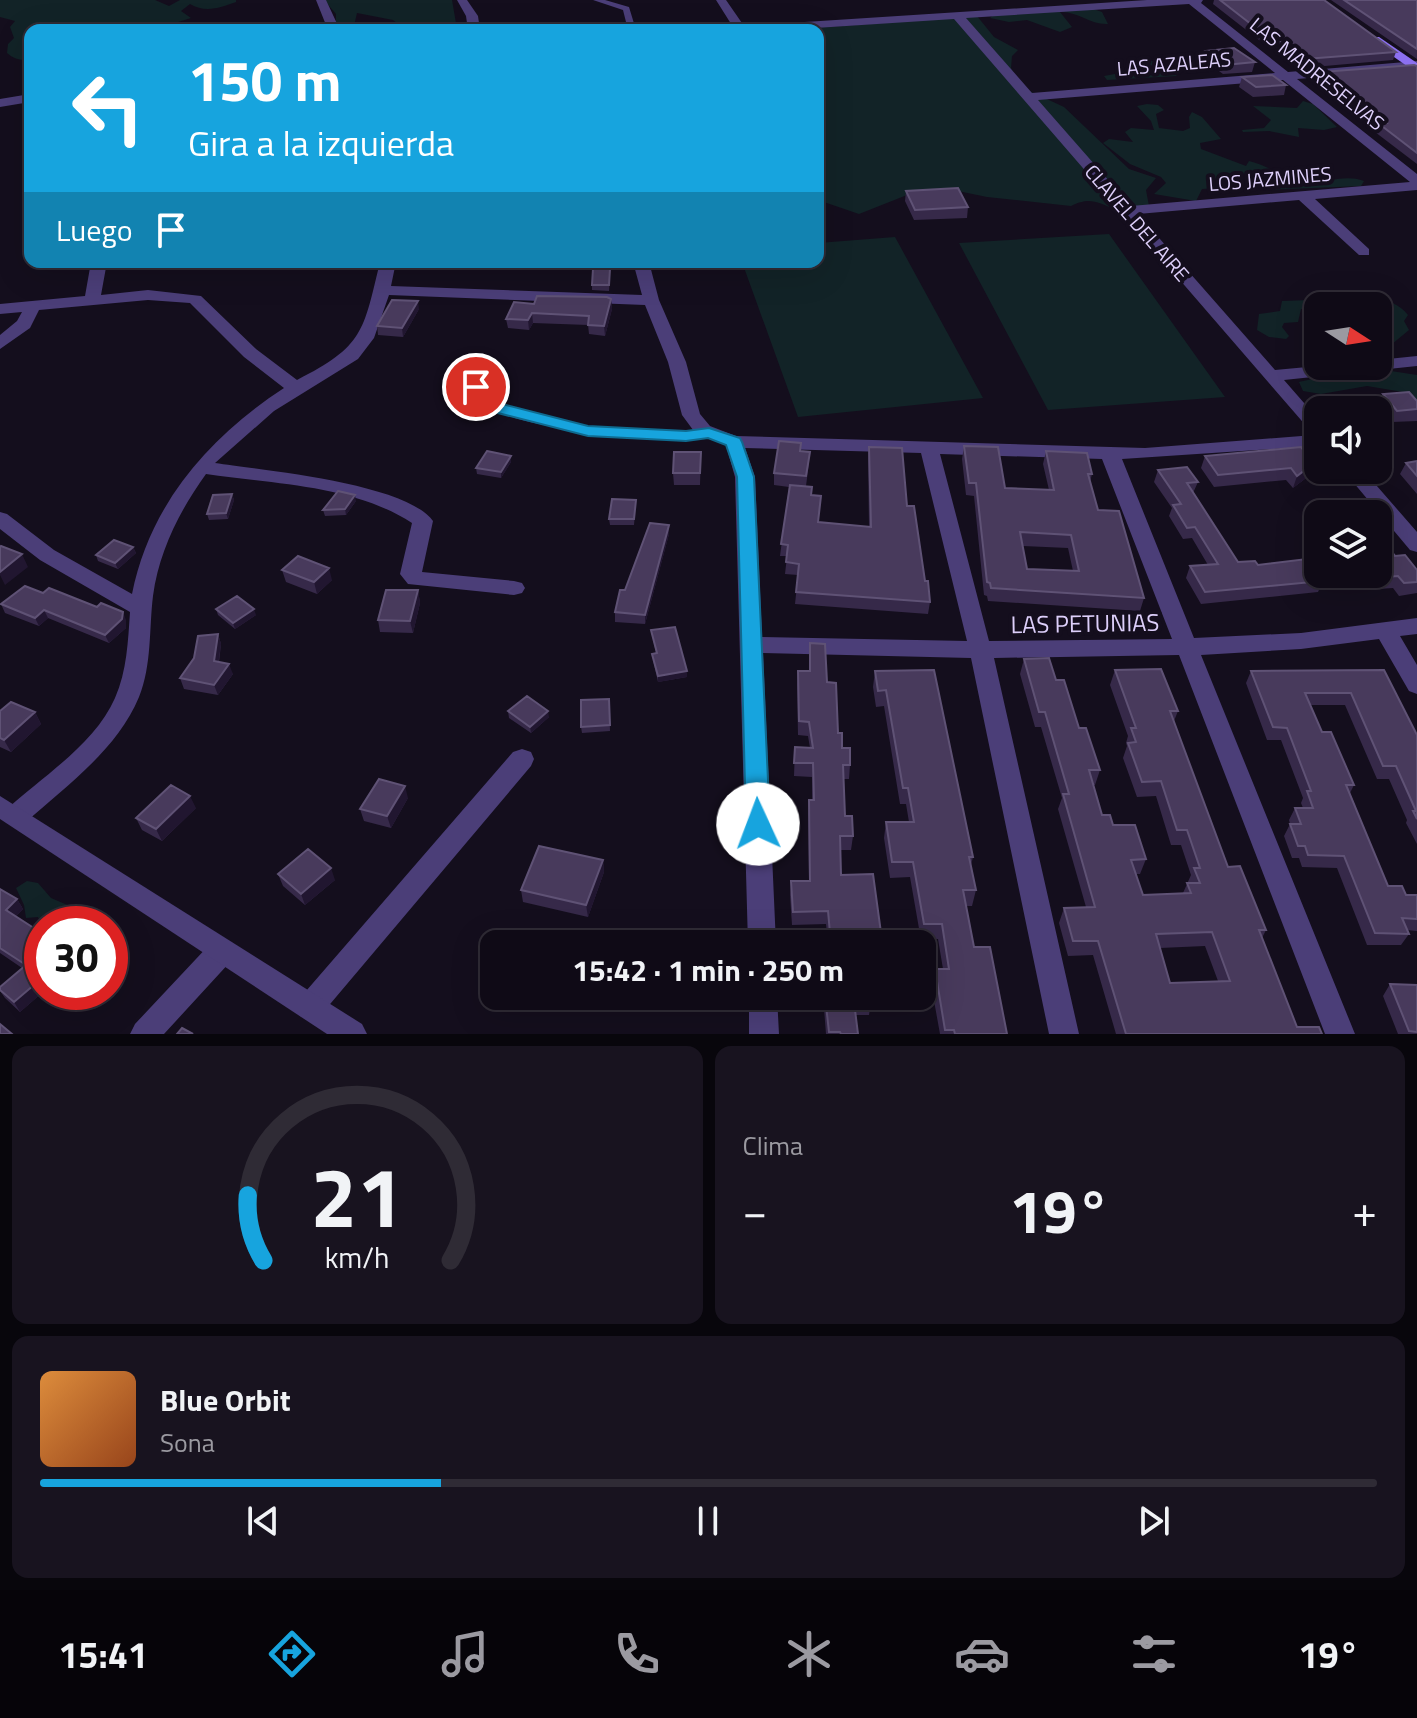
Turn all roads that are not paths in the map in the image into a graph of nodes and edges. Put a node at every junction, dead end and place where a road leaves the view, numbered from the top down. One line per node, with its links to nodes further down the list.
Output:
1 (321, 0): 8 (street)
2 (462, 0): 9 (street)
3 (597, 0): 10 (lane)
4 (721, 0): 11 (street)
5 (1191, 0): 6 (street); 7 (street); 15 (street, LAS MADRESELVAS)
6 (1198, 0)
7 (959, 8): 12 (street); 16 (street, CLAVEL DEL AIRE)
8 (331, 24)
9 (473, 24)
10 (630, 24)
11 (737, 24)
12 (792, 24)
13 (1365, 33): 14 (main road)
14 (1415, 66): 15 (street, LAS AZALEAS)
15 (1285, 74): 16 (street, LAS AZALEAS); 19 (street, LAS MADRESELVAS)
16 (1030, 97): 21 (street, CLAVEL DEL AIRE)
17 (24, 99): 18 (street)
18 (0, 103)
19 (1417, 183): 20 (street, LOS JAZMINES)
20 (1303, 196): 21 (street, LOS JAZMINES); 22 (street)
21 (1127, 211): 36 (street, CLAVEL DEL AIRE)
22 (1364, 252)
23 (98, 268): 28 (street)
24 (386, 268): 26 (street)
25 (643, 268): 27 (street)
26 (381, 290): 27 (street); 37 (street)
27 (651, 300): 39 (street)
28 (92, 302): 29 (street); 37 (street)
29 (33, 306): 30 (street); 31 (street)
30 (0, 309)
31 (0, 344)
32 (1417, 361): 34 (street)
33 (490, 363): 39 (lane)
34 (1392, 364)
35 (1304, 373): 36 (street)
36 (1270, 376): 38 (street, CLAVEL DEL AIRE)
37 (296, 388): 44 (street)
38 (1304, 414)
39 (709, 433): 41 (street)
40 (1304, 441): 43 (street)
41 (734, 442): 42 (street); 52 (street)
42 (929, 449): 43 (street); 54 (street)
43 (1110, 454): 53 (street)
44 (202, 467): 48 (street); 49 (street)
45 (1365, 484): 47 (street)
46 (0, 519): 49 (street)
47 (1417, 545)
48 (514, 588)
49 (143, 610): 57 (street)
50 (1417, 626): 51 (street, LAS PETUNIAS)
51 (1385, 630): 53 (street, LAS PETUNIAS); 55 (street)
52 (752, 645): 54 (street, LAS PETUNIAS); 58 (street)
53 (1188, 648): 54 (street, LAS PETUNIAS); 66 (street)
54 (981, 652): 65 (street)
55 (1417, 685)
56 (522, 759): 60 (street)
57 (8, 811): 59 (street)
58 (762, 930)
59 (221, 952): 60 (street); 62 (street)
60 (310, 1007): 63 (street)
61 (763, 1010): 64 (street)
62 (145, 1034)
63 (352, 1034)
64 (764, 1034)
65 (1064, 1034)
66 (1340, 1034)

